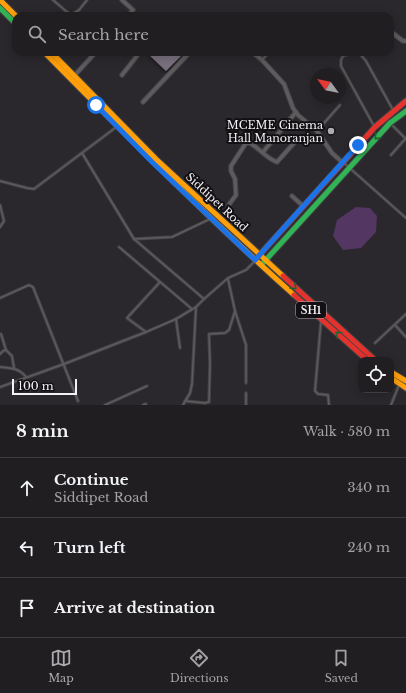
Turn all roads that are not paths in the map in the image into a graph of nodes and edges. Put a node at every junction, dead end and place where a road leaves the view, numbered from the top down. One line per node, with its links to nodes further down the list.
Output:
1 (0, 0): 6 (main road)
2 (53, 0): 7 (lane)
3 (87, 0): 8 (lane)
4 (122, 0): 9 (street)
5 (0, 8): 10 (main road)
6 (12, 12)
7 (67, 12)
8 (77, 12)
9 (131, 12)
10 (12, 20)
11 (394, 34): 12 (street)
12 (406, 42)
13 (48, 56): 32 (main road, Siddipet Road / SH1)
14 (55, 56): 24 (main road, Siddipet Road / SH1)
15 (92, 56): 24 (street)
16 (137, 56): 23 (street)
17 (186, 56): 26 (street)
18 (257, 56): 22 (street)
19 (266, 56): 22 (lane)
20 (343, 56): 33 (lane)
21 (362, 56): 28 (lane)
22 (262, 60): 30 (street)
23 (122, 75)
24 (74, 76): 56 (main road, Siddipet Road / SH1)
25 (406, 101): 28 (main road)
26 (143, 102)
27 (340, 105): 34 (lane)
28 (394, 110): 33 (main road)
29 (406, 111): 41 (main road, one-way to 41)
30 (296, 112): 34 (street); 37 (street)
31 (393, 126): 35 (lane)
32 (117, 127): 38 (lane); 51 (main road, Siddipet Road / SH1)
33 (375, 128): 40 (main road)
34 (317, 131): 40 (street)
35 (406, 139): 39 (lane)
36 (294, 143): 37 (street)
37 (263, 152): 47 (street)
38 (82, 153): 42 (lane); 54 (lane)
39 (391, 155)
40 (342, 162): 41 (lane); 43 (main road)
41 (349, 168): 44 (main road); 52 (lane)
42 (0, 181)
43 (322, 185): 44 (main road); 48 (main road)
44 (329, 191): 50 (main road)
45 (292, 196): 48 (street)
46 (0, 205): 53 (lane)
47 (228, 206)
48 (303, 206): 49 (main road)
49 (299, 211): 50 (main road); 56 (main road)
50 (305, 217): 58 (main road)
51 (211, 218): 54 (lane); 57 (main road, Siddipet Road / SH1)
52 (406, 218)
53 (0, 227)
54 (134, 239): 63 (lane)
55 (119, 247): 61 (lane)
56 (260, 255): 57 (main road); 58 (main road, Siddipet Road / SH1)
57 (255, 260): 59 (main road, Siddipet Road / SH1); 60 (lane)
58 (265, 261): 59 (main road); 79 (main road, Siddipet Road / SH1, one-way to 79)
59 (261, 265): 69 (main road, Siddipet Road / SH1)
60 (228, 278): 63 (lane); 66 (lane)
61 (160, 282): 65 (lane); 71 (lane)
62 (0, 298): 80 (lane)
63 (204, 299): 64 (lane)
64 (196, 307): 65 (lane); 94 (lane)
65 (192, 309): 68 (lane)
66 (235, 310): 87 (lane); 96 (lane)
67 (406, 314): 70 (lane)
68 (176, 319): 71 (lane); 75 (lane)
69 (321, 319): 78 (main road, Siddipet Road / SH1, one-way to 69); 101 (lane)
70 (394, 324): 73 (lane); 74 (lane)
71 (146, 332): 80 (lane)
72 (1, 334): 76 (lane)
73 (406, 337)
74 (375, 343)
75 (180, 348)
76 (6, 350): 77 (lane); 82 (lane)
77 (0, 354)
78 (364, 357)
79 (372, 357)
80 (64, 364): 84 (lane); 93 (lane)
81 (0, 367): 82 (lane)
82 (14, 368): 84 (lane)
83 (394, 374): 86 (main road)
84 (26, 377): 90 (lane)
85 (394, 380): 88 (main road)
86 (406, 381)
87 (246, 383)
88 (399, 384): 91 (main road); 102 (lane)
89 (147, 386): 97 (lane)
90 (0, 387)
91 (406, 388)
92 (246, 393): 100 (lane)
93 (78, 401)
94 (185, 401): 96 (lane); 99 (lane)
95 (146, 404): 98 (lane)
96 (205, 404)
97 (105, 405)
98 (143, 405)
99 (183, 405)
100 (246, 405)
101 (329, 405)
102 (391, 405)

